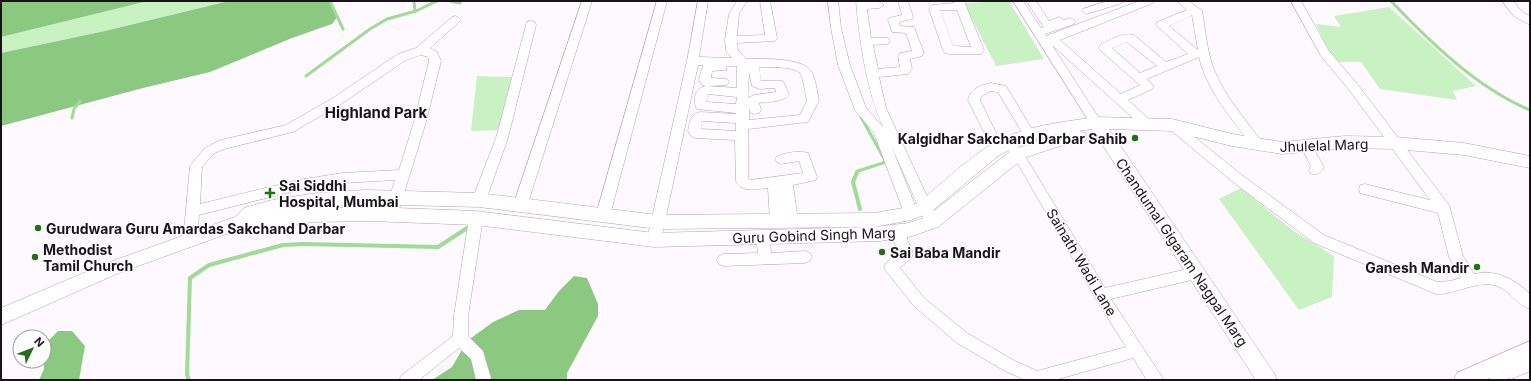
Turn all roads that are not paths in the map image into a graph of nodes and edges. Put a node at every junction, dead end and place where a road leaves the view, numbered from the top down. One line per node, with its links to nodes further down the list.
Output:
1 (587, 1): 53 (street)
2 (662, 1): 59 (street)
3 (703, 1): 28 (street)
4 (742, 1): 24 (street)
5 (765, 1): 24 (street)
6 (833, 1): 58 (street)
7 (903, 1): 31 (street)
8 (1018, 1): 23 (street)
9 (1031, 1): 19 (street)
10 (1119, 1): 19 (street)
11 (1149, 1): 23 (street)
12 (1182, 1): 30 (street)
13 (1296, 1): 41 (street)
14 (1507, 1): 21 (street)
15 (960, 3): 15 (street)
16 (862, 4): 17 (street); 26 (street)
17 (879, 5)
18 (1197, 11): 42 (street)
19 (1083, 15): 23 (street)
20 (455, 20): 27 (street)
21 (1530, 22)
22 (531, 25): 52 (street)
23 (1044, 38): 34 (street); 39 (street)
24 (732, 40): 29 (street)
25 (884, 41): 26 (street)
26 (866, 42): 31 (street)
27 (420, 50): 48 (street); 55 (street)
28 (693, 61): 29 (street); 62 (street)
29 (747, 65): 33 (street); 33 (street); 35 (street); 35 (street)
30 (1165, 67): 32 (street); 32 (street)
31 (873, 74): 58 (street)
32 (1138, 78): 34 (street)
33 (743, 88): 35 (street); 35 (street)
34 (1120, 99): 37 (street)
35 (745, 120): 49 (street)
36 (1120, 124): 37 (street, Jhulelal Marg); 39 (street, Guru Gobind Singh Marg)
37 (1148, 124): 38 (street, Jhulelal Marg)
38 (1172, 125): 42 (street, Jhulelal Marg); 72 (street)
39 (1099, 128): 40 (street, Guru Gobind Singh Marg); 44 (street, Guru Gobind Singh Marg); 71 (street, Chandumal Gigaram Nagpal Marg)
40 (1030, 136): 44 (street, Guru Gobind Singh Marg); 44 (street, Sainath Wadi Lane)
41 (1395, 143): 43 (street, Jhulelal Marg); 46 (street, Jhulelal Marg); 54 (street)
42 (1257, 144): 43 (street, Jhulelal Marg)
43 (1306, 146): 47 (street)
44 (1008, 149): 58 (street, Guru Gobind Singh Marg); 73 (street, Sainath Wadi Lane)
45 (781, 159): 49 (street)
46 (1530, 162)
47 (1315, 170)
48 (404, 175): 51 (street); 55 (street)
49 (780, 182): 56 (street)
50 (1365, 189): 54 (street)
51 (397, 198): 52 (street, Guru Gobind Singh Marg); 57 (street); 61 (street, Guru Gobind Singh Marg)
52 (479, 200): 53 (street, Guru Gobind Singh Marg); 60 (street)
53 (520, 206): 59 (street, Guru Gobind Singh Marg)
54 (1444, 209): 72 (street)
55 (192, 211): 67 (street)
56 (783, 213): 62 (street, Guru Gobind Singh Marg); 63 (street, Guru Gobind Singh Marg)
57 (391, 214): 60 (street, Guru Gobind Singh Marg); 61 (street, Guru Gobind Singh Marg)
58 (923, 214): 63 (street, Guru Gobind Singh Marg); 64 (street, Guru Gobind Singh Marg)
59 (603, 215): 62 (street, Guru Gobind Singh Marg)
60 (476, 218): 66 (street, Guru Gobind Singh Marg); 76 (street)
61 (241, 222): 67 (street, Guru Gobind Singh Marg)
62 (658, 222): 66 (street)
63 (877, 227): 64 (street, Guru Gobind Singh Marg); 65 (street, Guru Gobind Singh Marg)
64 (898, 232): 77 (street)
65 (763, 238): 66 (street, Guru Gobind Singh Marg); 69 (street)
66 (654, 240)
67 (190, 241): 75 (street, Guru Gobind Singh Marg)
68 (805, 257): 69 (street)
69 (765, 259): 70 (street)
70 (724, 260)
71 (1196, 273): 73 (street); 82 (street, Chandumal Gigaram Nagpal Marg)
72 (1470, 280): 74 (street)
73 (1101, 295): 77 (street, Sainath Wadi Lane)
74 (1530, 303)
75 (1, 317)
76 (460, 339): 79 (street); 80 (street)
77 (1136, 351): 81 (street, Sainath Wadi Lane)
78 (1515, 366): 83 (street)
79 (484, 378)
80 (407, 380)
81 (1156, 380)
82 (1268, 380)
83 (1464, 380)

